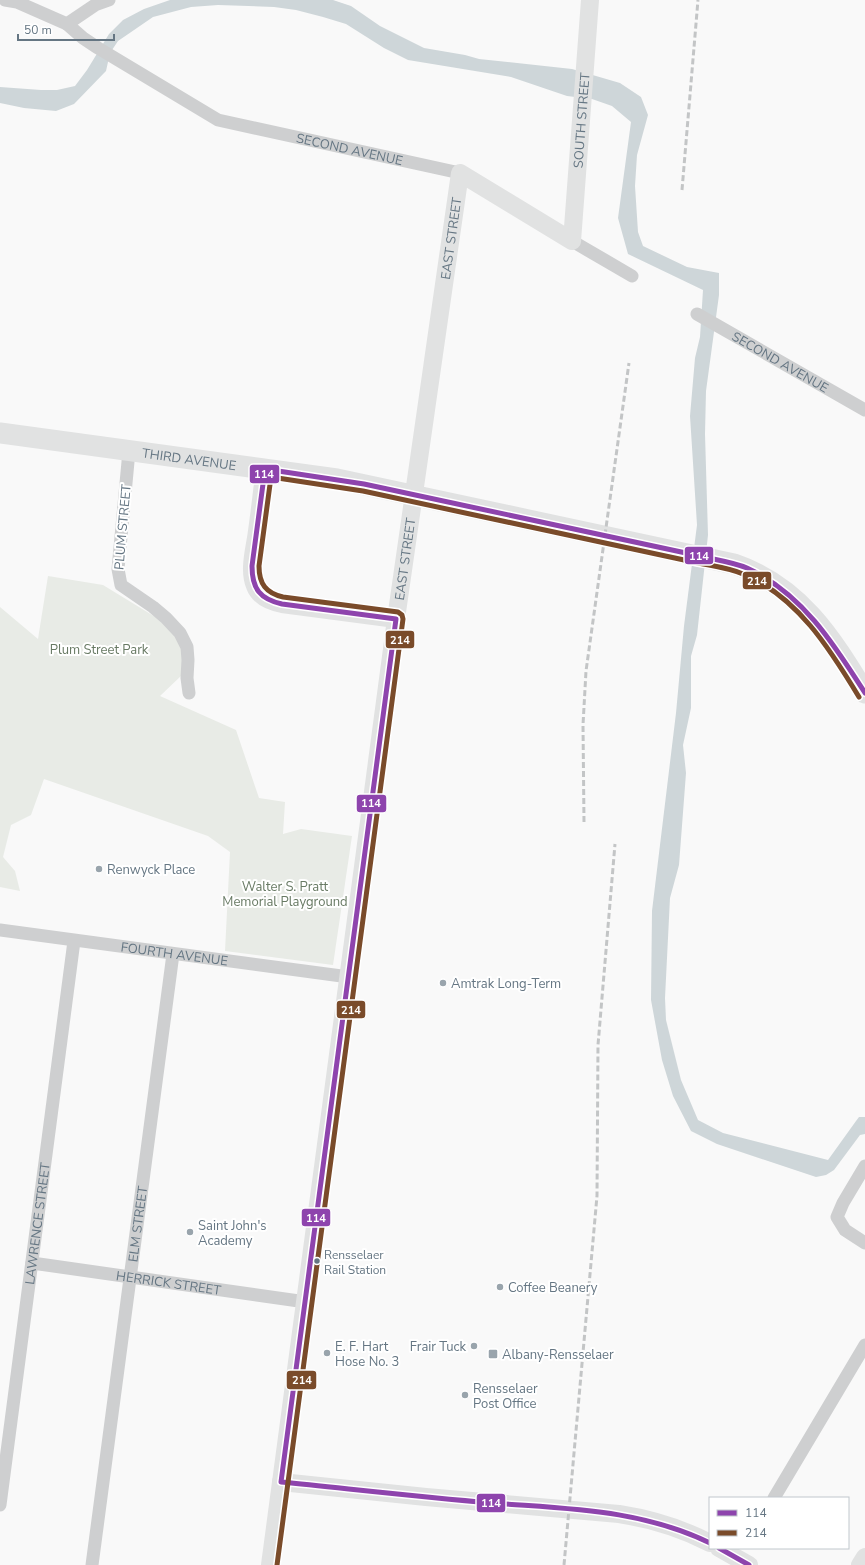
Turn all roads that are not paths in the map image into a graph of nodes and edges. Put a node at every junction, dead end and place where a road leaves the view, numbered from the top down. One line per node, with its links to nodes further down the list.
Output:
1 (5, 0): 4 (street, SECOND AVENUE)
2 (109, 0): 4 (street)
3 (590, 0): 6 (street, SOUTH STREET)
4 (67, 24): 5 (street, SECOND AVENUE)
5 (460, 173): 6 (street, SECOND AVENUE); 13 (street, EAST STREET)
6 (572, 241): 7 (street, SECOND AVENUE)
7 (632, 276)
8 (696, 314): 9 (street, SECOND AVENUE)
9 (865, 410)
10 (0, 433): 11 (main road, THIRD AVENUE)
11 (129, 450): 12 (main road, THIRD AVENUE); 14 (street, PLUM STREET)
12 (265, 469): 13 (street); 15 (main road, THIRD AVENUE)
13 (396, 619): 19 (street, EAST STREET)
14 (189, 693)
15 (865, 693)
16 (0, 930): 17 (street, FOURTH AVENUE)
17 (74, 941): 18 (street, FOURTH AVENUE); 22 (street, LAWRENCE STREET)
18 (173, 954): 19 (street, FOURTH AVENUE); 23 (street, ELM STREET)
19 (349, 977): 24 (street, EAST STREET)
20 (865, 1166): 21 (street)
21 (865, 1243)
22 (32, 1263): 23 (street, HERRICK STREET); 26 (street, LAWRENCE STREET)
23 (130, 1277): 24 (street, HERRICK STREET); 33 (street, ELM STREET)
24 (306, 1302): 27 (street, EAST STREET)
25 (865, 1345): 28 (street)
26 (5, 1439): 29 (street, LAWRENCE STREET)
27 (281, 1482): 30 (street); 34 (street, EAST STREET)
28 (775, 1497)
29 (0, 1505)
30 (709, 1543)
31 (721, 1549): 35 (street)
32 (865, 1557): 36 (street)
33 (92, 1565)
34 (270, 1565)
35 (749, 1565)
36 (860, 1565)

